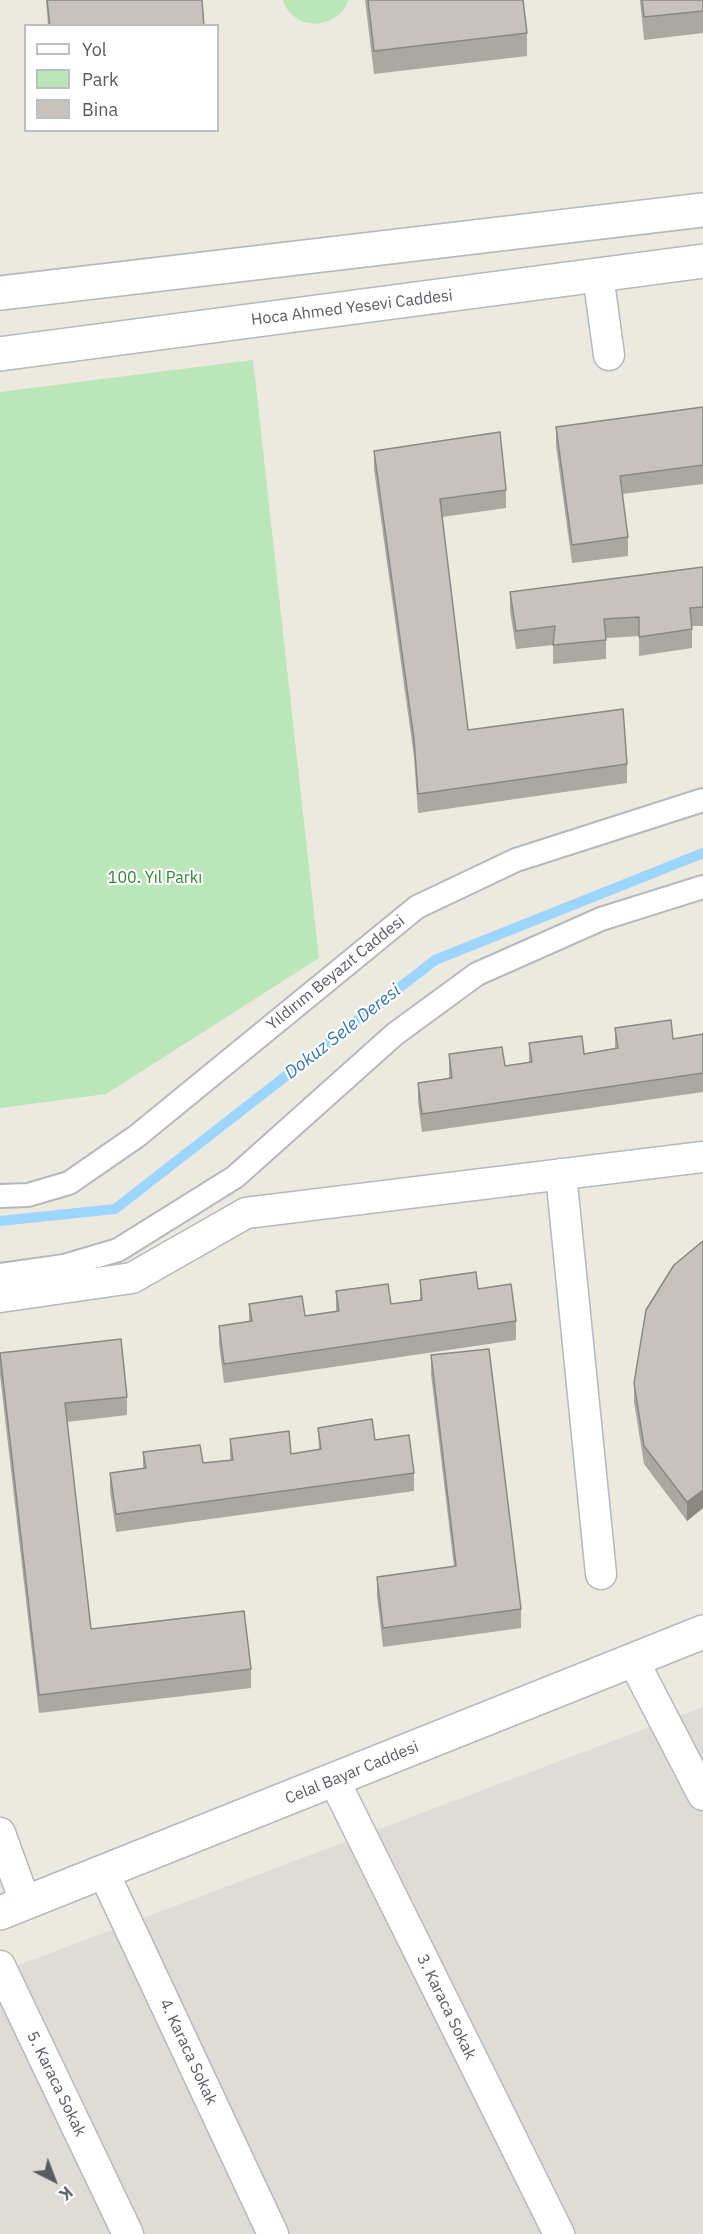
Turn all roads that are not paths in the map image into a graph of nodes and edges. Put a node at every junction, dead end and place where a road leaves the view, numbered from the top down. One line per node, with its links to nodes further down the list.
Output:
1 (703, 210): 4 (street)
2 (703, 261): 3 (street, Hoca Ahmed Yesevi Caddesi)
3 (598, 275): 5 (street, Hoca Ahmed Yesevi Caddesi); 6 (street)
4 (0, 292)
5 (0, 354)
6 (609, 355)
7 (703, 800): 11 (street, Yıldırım Beyazıt Caddesi)
8 (703, 887): 12 (street)
9 (703, 1157): 10 (street)
10 (561, 1174): 13 (street); 14 (street)
11 (0, 1196)
12 (0, 1275)
13 (0, 1297)
14 (601, 1574)
15 (703, 1632): 16 (street, Celal Bayar Caddesi)
16 (633, 1660): 17 (street, Celal Bayar Caddesi); 18 (street)
17 (334, 1780): 20 (street, Celal Bayar Caddesi); 25 (street, 3. Karaca Sokak)
18 (703, 1796)
19 (0, 1833): 21 (street)
20 (103, 1871): 21 (street, Celal Bayar Caddesi); 24 (street, 4. Karaca Sokak)
21 (13, 1907)
22 (0, 1966): 23 (street, 5. Karaca Sokak)
23 (128, 2234)
24 (273, 2234)
25 (559, 2234)

